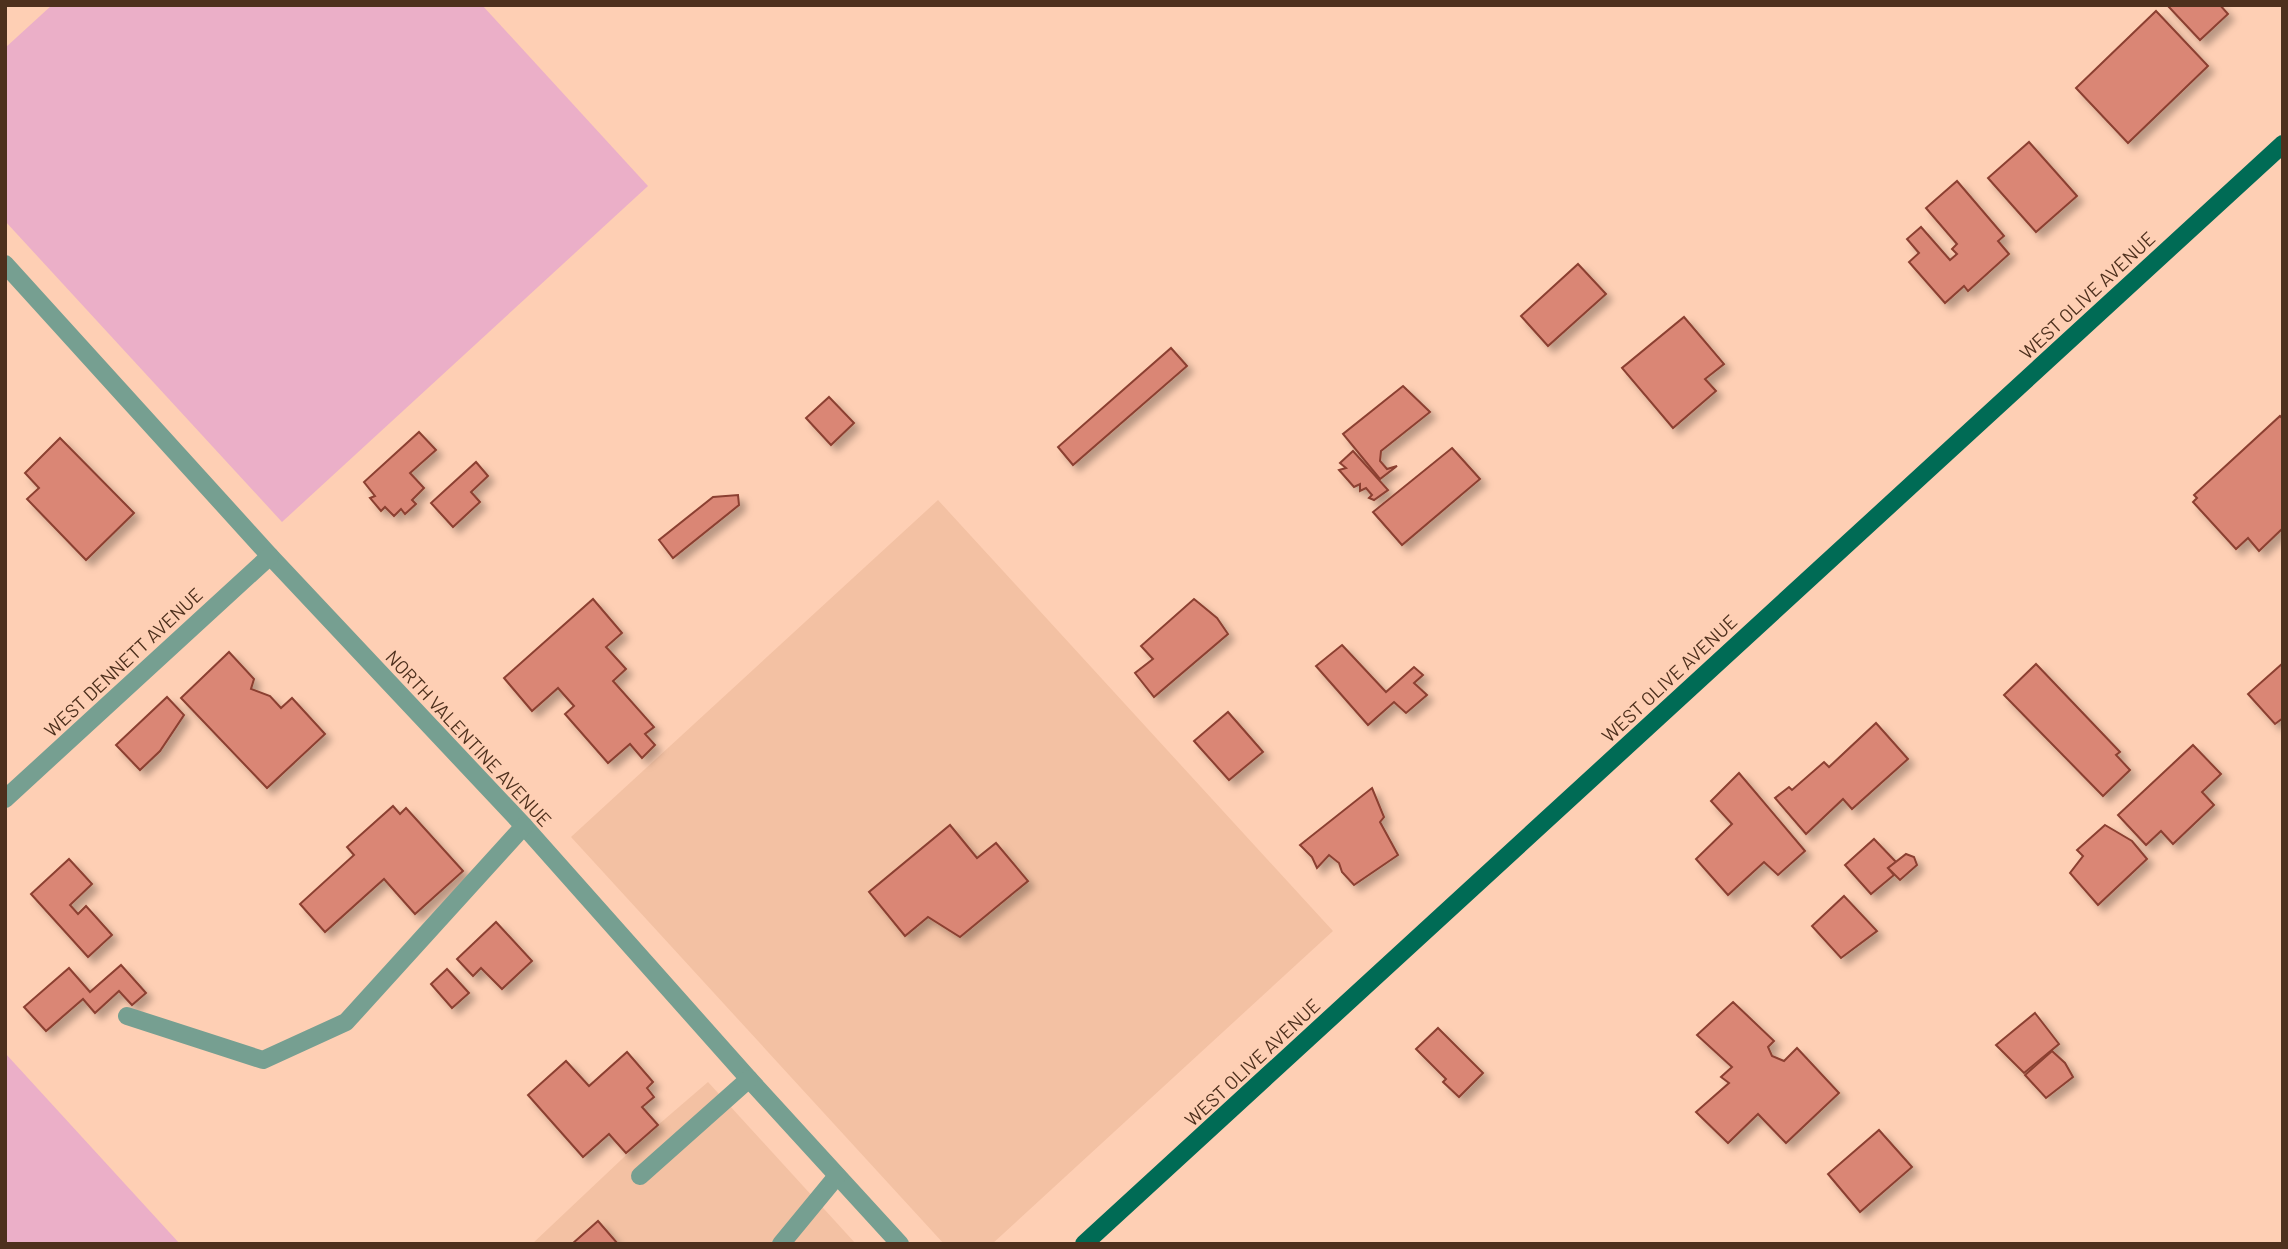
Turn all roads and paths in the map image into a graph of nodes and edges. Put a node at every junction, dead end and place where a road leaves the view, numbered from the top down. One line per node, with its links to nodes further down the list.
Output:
1 (2283, 144): 12 (main road, WEST OLIVE AVENUE)
2 (5, 264): 3 (street, NORTH VALENTINE AVENUE)
3 (270, 555): 4 (street, WEST DENNETT AVENUE); 5 (street, NORTH VALENTINE AVENUE)
4 (5, 799)
5 (524, 826): 6 (street); 7 (street, NORTH VALENTINE AVENUE)
6 (127, 1016)
7 (749, 1079): 8 (street, NORTH VALENTINE AVENUE); 9 (street)
8 (837, 1176): 10 (street); 11 (street, NORTH VALENTINE AVENUE)
9 (640, 1177)
10 (781, 1244)
11 (900, 1244)
12 (1084, 1244)

